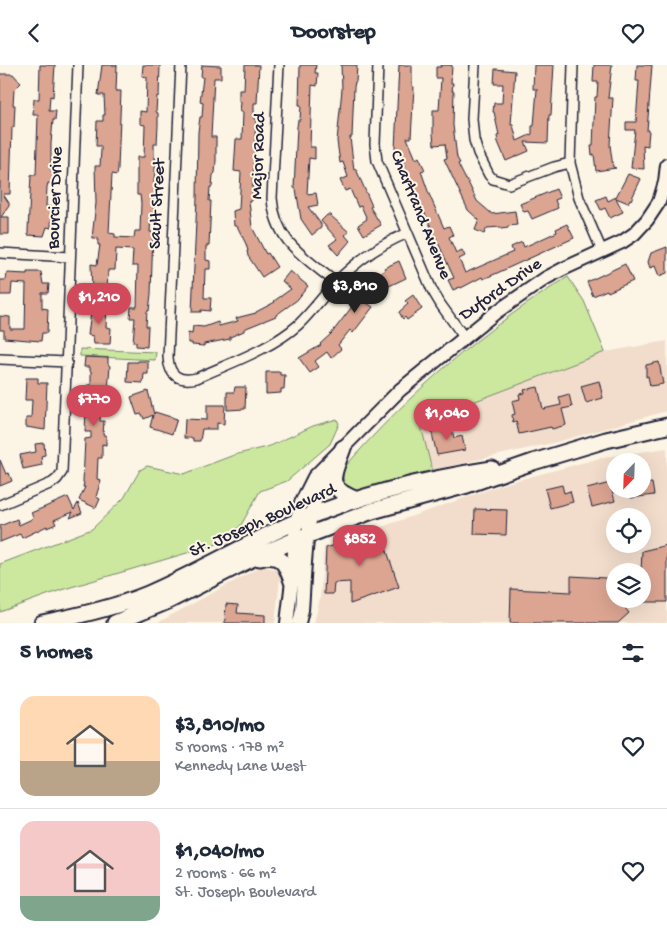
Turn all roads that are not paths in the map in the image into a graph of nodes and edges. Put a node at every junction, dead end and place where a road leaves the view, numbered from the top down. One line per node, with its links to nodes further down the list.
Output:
1 (78, 65): 12 (street, Bourcier Drive)
2 (181, 65): 13 (street, Sault Street)
3 (279, 65): 13 (street, Major Road)
4 (378, 65): 9 (street, Chartrand Avenue)
5 (475, 65): 7 (street)
6 (573, 65): 7 (street)
7 (570, 163): 10 (street)
8 (667, 165): 10 (street, Duford Drive)
9 (408, 233): 13 (street); 14 (street, Chartrand Avenue)
10 (602, 251): 14 (street, Duford Drive)
11 (0, 253): 12 (street)
12 (70, 257): 16 (street, Bourcier Drive)
13 (336, 283)
14 (464, 337): 18 (street, Duford Drive)
15 (0, 359): 16 (street)
16 (66, 362): 21 (street, Bourcier Drive)
17 (667, 426): 19 (main road, St. Joseph Boulevard)
18 (343, 448): 20 (main road); 22 (street, Duford Drive)
19 (533, 462): 20 (main road, St. Joseph Boulevard); 23 (main road, St. Joseph Boulevard)
20 (357, 500): 22 (main road, St. Joseph Boulevard)
21 (0, 505)
22 (303, 519): 23 (street, Duford Drive); 26 (main road, St. Joseph Boulevard)
23 (302, 538): 24 (main road, St. Joseph Boulevard); 25 (street); 29 (street)
24 (248, 560): 25 (main road); 27 (main road, St. Joseph Boulevard)
25 (292, 581): 28 (street)
26 (42, 623)
27 (115, 623)
28 (287, 623)
29 (299, 623)

